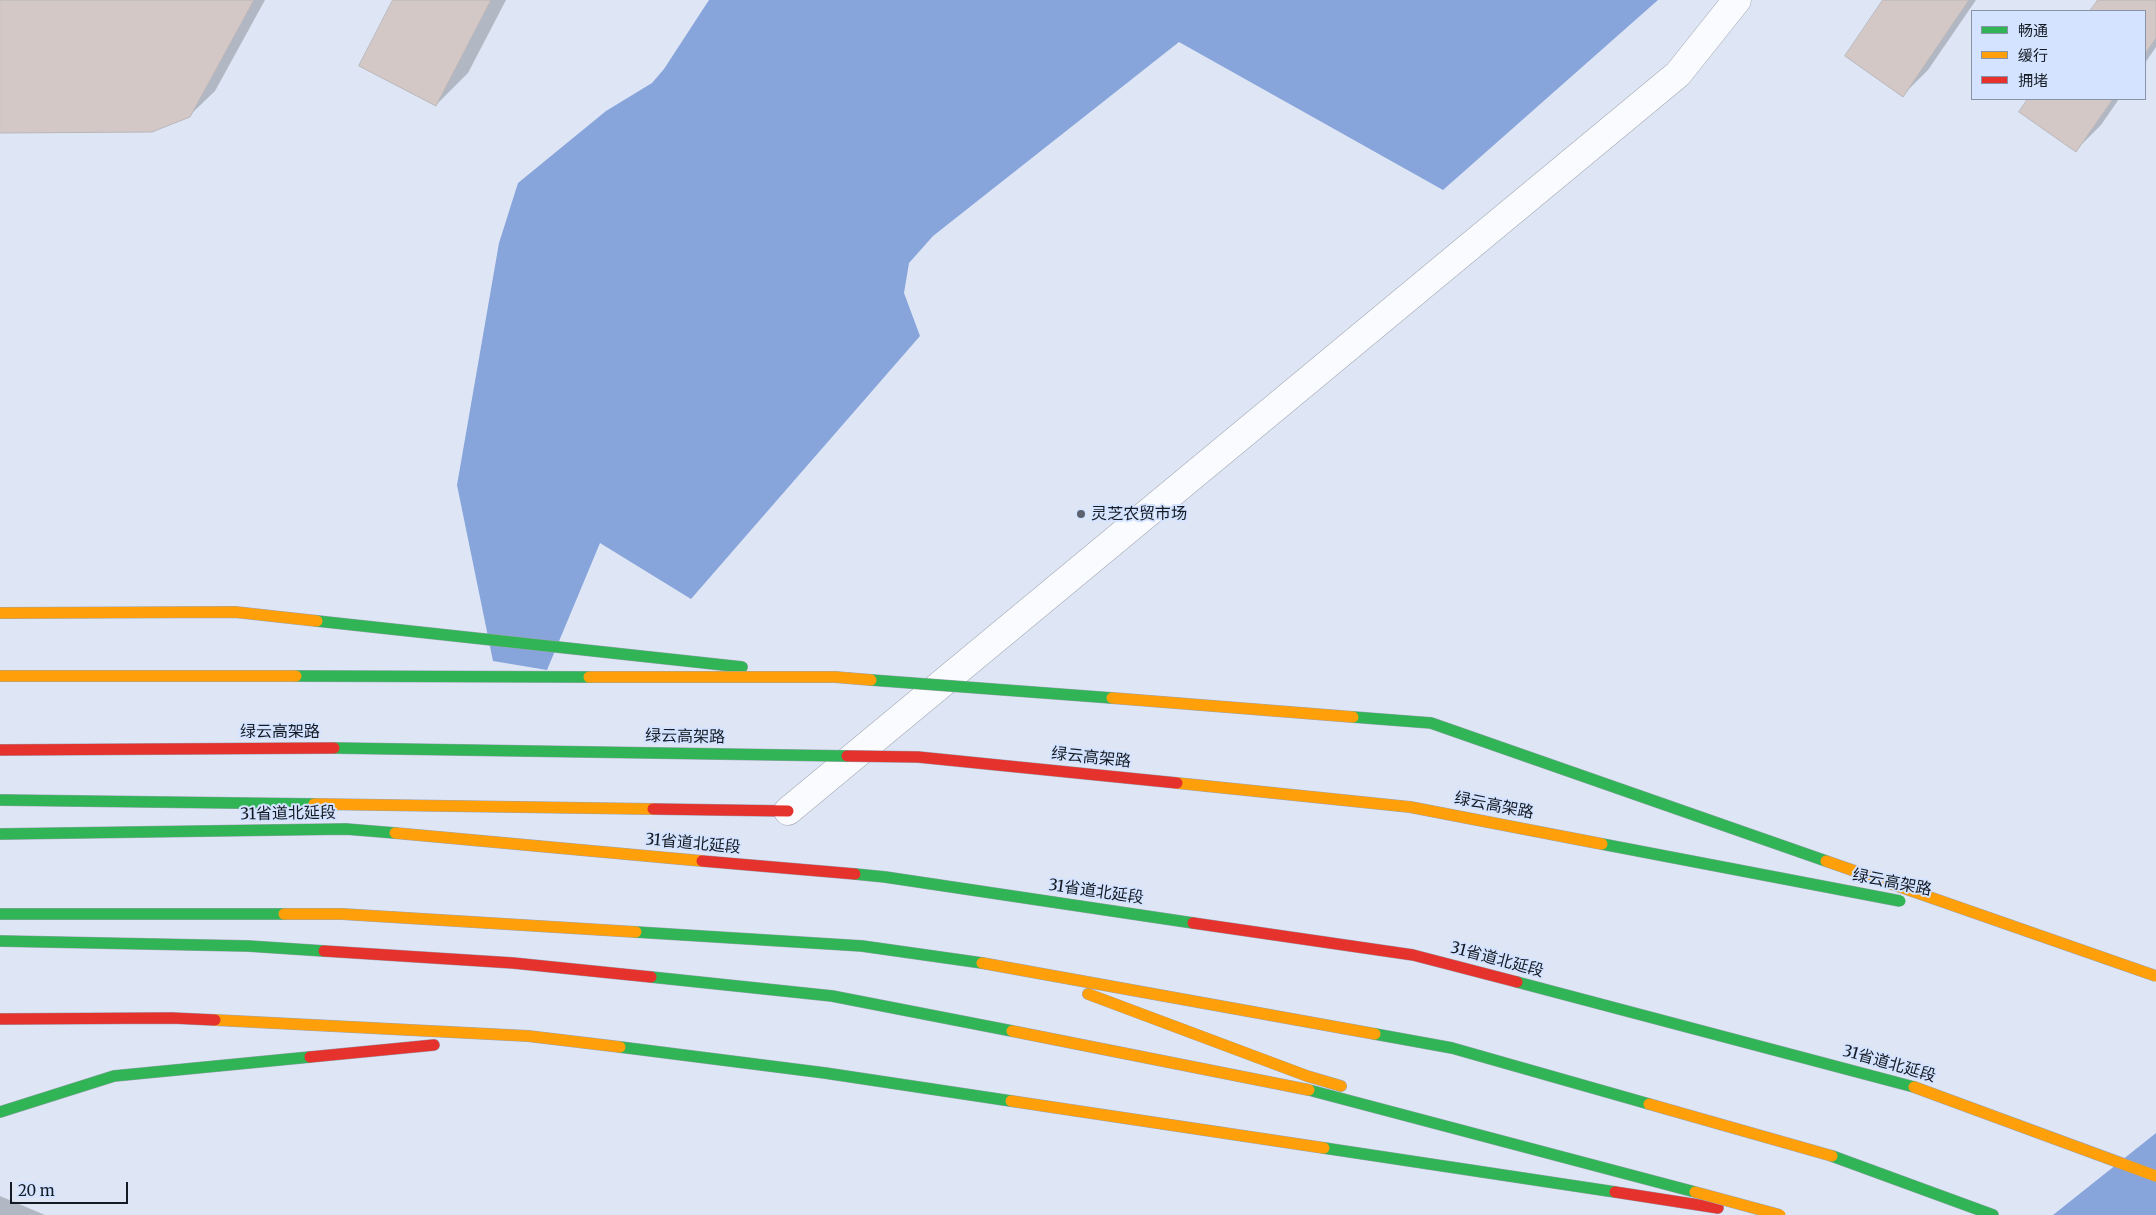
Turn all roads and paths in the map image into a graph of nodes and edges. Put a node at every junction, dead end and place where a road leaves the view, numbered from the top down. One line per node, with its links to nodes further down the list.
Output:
1 (1737, 0): 7 (street)
2 (0, 612): 4 (main road, bridge)
3 (0, 676): 4 (main road, bridge)
4 (836, 677): 12 (main road, bridge)
5 (0, 750): 13 (main road, 绿云高架路, bridge)
6 (0, 800): 7 (main road)
7 (788, 811)
8 (0, 834): 17 (main road, 31省道北延段)
9 (0, 914): 11 (main road)
10 (0, 941): 20 (main road, bridge)
11 (1018, 968): 19 (main road, bridge); 21 (main road)
12 (2156, 976)
13 (2156, 982)
14 (0, 1019): 15 (main road)
15 (528, 1036): 16 (main road); 18 (main road)
16 (0, 1112)
17 (2156, 1176)
18 (1763, 1215)
19 (1767, 1215)
20 (1780, 1215)
21 (1993, 1215)

